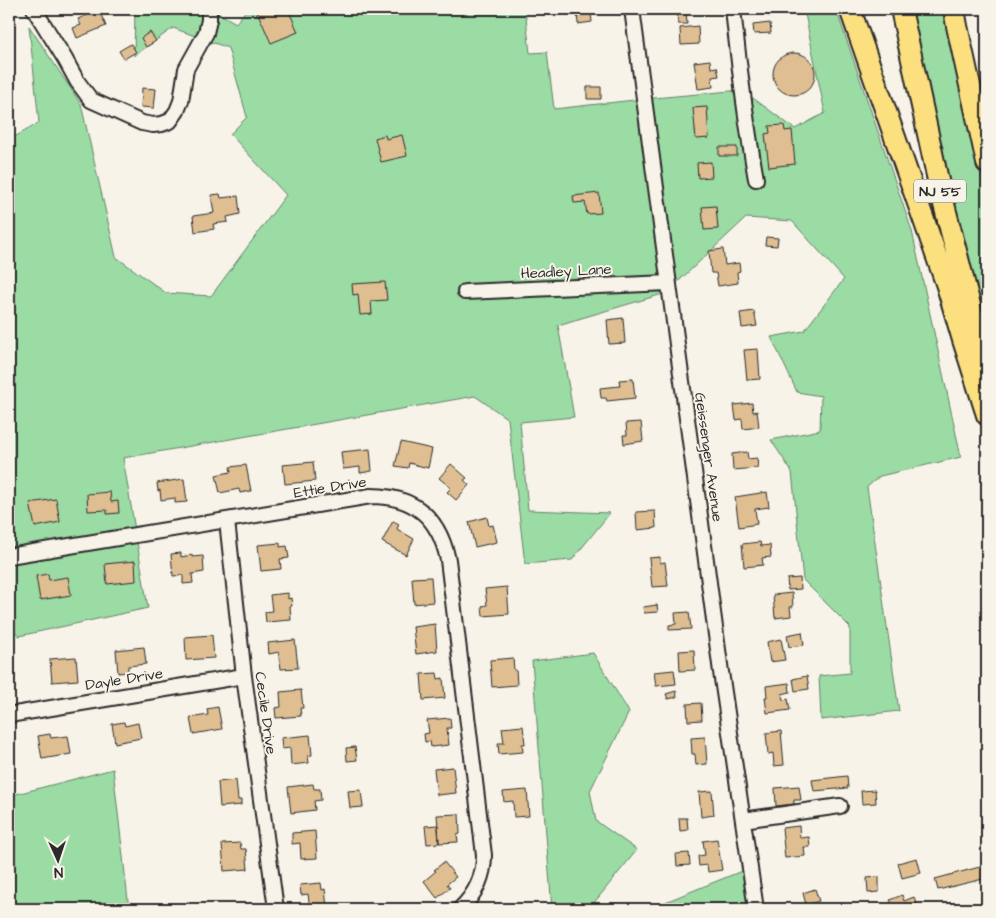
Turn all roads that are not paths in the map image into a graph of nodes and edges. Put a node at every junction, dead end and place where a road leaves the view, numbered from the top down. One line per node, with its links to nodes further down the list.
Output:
1 (34, 9): 2 (street)
2 (209, 9)
3 (632, 9): 10 (street, Geissenger Avenue)
4 (733, 9): 9 (street)
5 (850, 9): 13 (highway)
6 (901, 9): 12 (highway, NJ 55)
7 (954, 9): 8 (highway)
8 (987, 163)
9 (756, 180)
10 (668, 282): 11 (street, Headley Lane); 19 (street, Geissenger Avenue)
11 (465, 292)
12 (987, 371)
13 (987, 415)
14 (227, 521): 15 (street, Ettie Drive); 16 (street, Cecile Drive); 21 (street, Ettie Drive)
15 (9, 556)
16 (244, 676): 17 (street, Dayle Drive); 20 (street, Cecile Drive)
17 (9, 715)
18 (840, 806): 19 (street)
19 (743, 820): 22 (street, Geissenger Avenue)
20 (276, 909)
21 (460, 909)
22 (756, 909)

